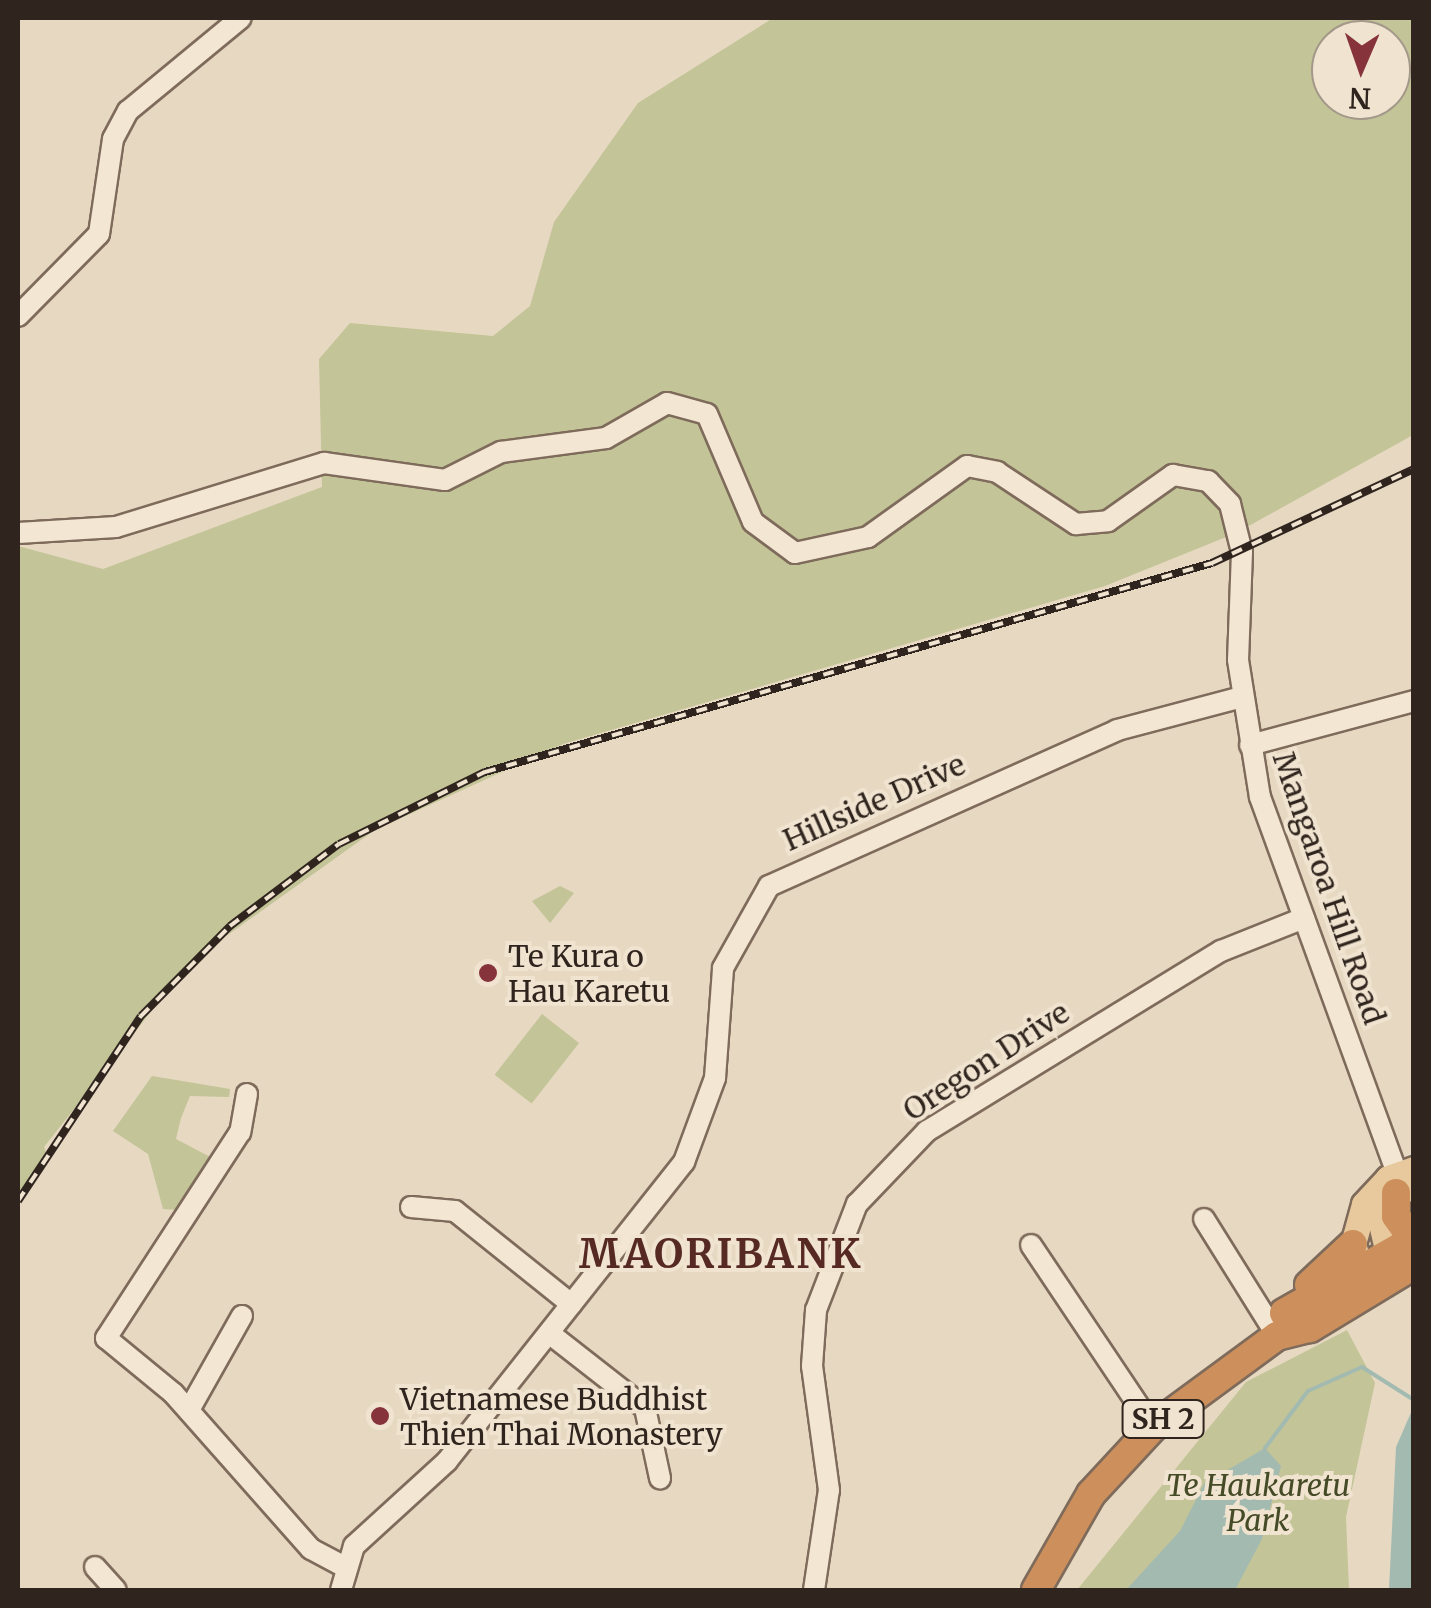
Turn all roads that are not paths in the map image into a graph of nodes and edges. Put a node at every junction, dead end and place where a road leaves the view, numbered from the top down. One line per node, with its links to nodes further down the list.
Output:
1 (240, 18): 2 (street)
2 (18, 316)
3 (18, 533): 4 (street, Mangaroa Hill Road)
4 (1242, 697): 6 (street, Mangaroa Hill Road); 15 (street, Hillside Drive)
5 (1414, 702): 6 (street)
6 (1250, 746): 7 (street, Mangaroa Hill Road)
7 (1304, 918): 9 (street, Mangaroa Hill Road); 26 (street, Oregon Drive)
8 (248, 1094): 19 (street)
9 (1405, 1182): 12 (highway); 14 (main road)
10 (411, 1208): 15 (street)
11 (1204, 1219): 17 (street)
12 (1413, 1239): 14 (highway, SH 2)
13 (1031, 1245): 20 (street)
14 (1379, 1267): 17 (highway); 17 (highway, SH 2)
15 (571, 1304): 18 (street, Hillside Drive)
16 (242, 1316): 19 (street)
17 (1280, 1324): 20 (highway, SH 2)
18 (550, 1333): 21 (street); 22 (street, Hillside Drive)
19 (189, 1410): 22 (street)
20 (1153, 1428): 27 (highway, SH 2)
21 (660, 1478)
22 (342, 1566): 25 (street)
23 (95, 1567): 24 (street)
24 (116, 1590)
25 (341, 1590)
26 (814, 1590)
27 (1036, 1590)

